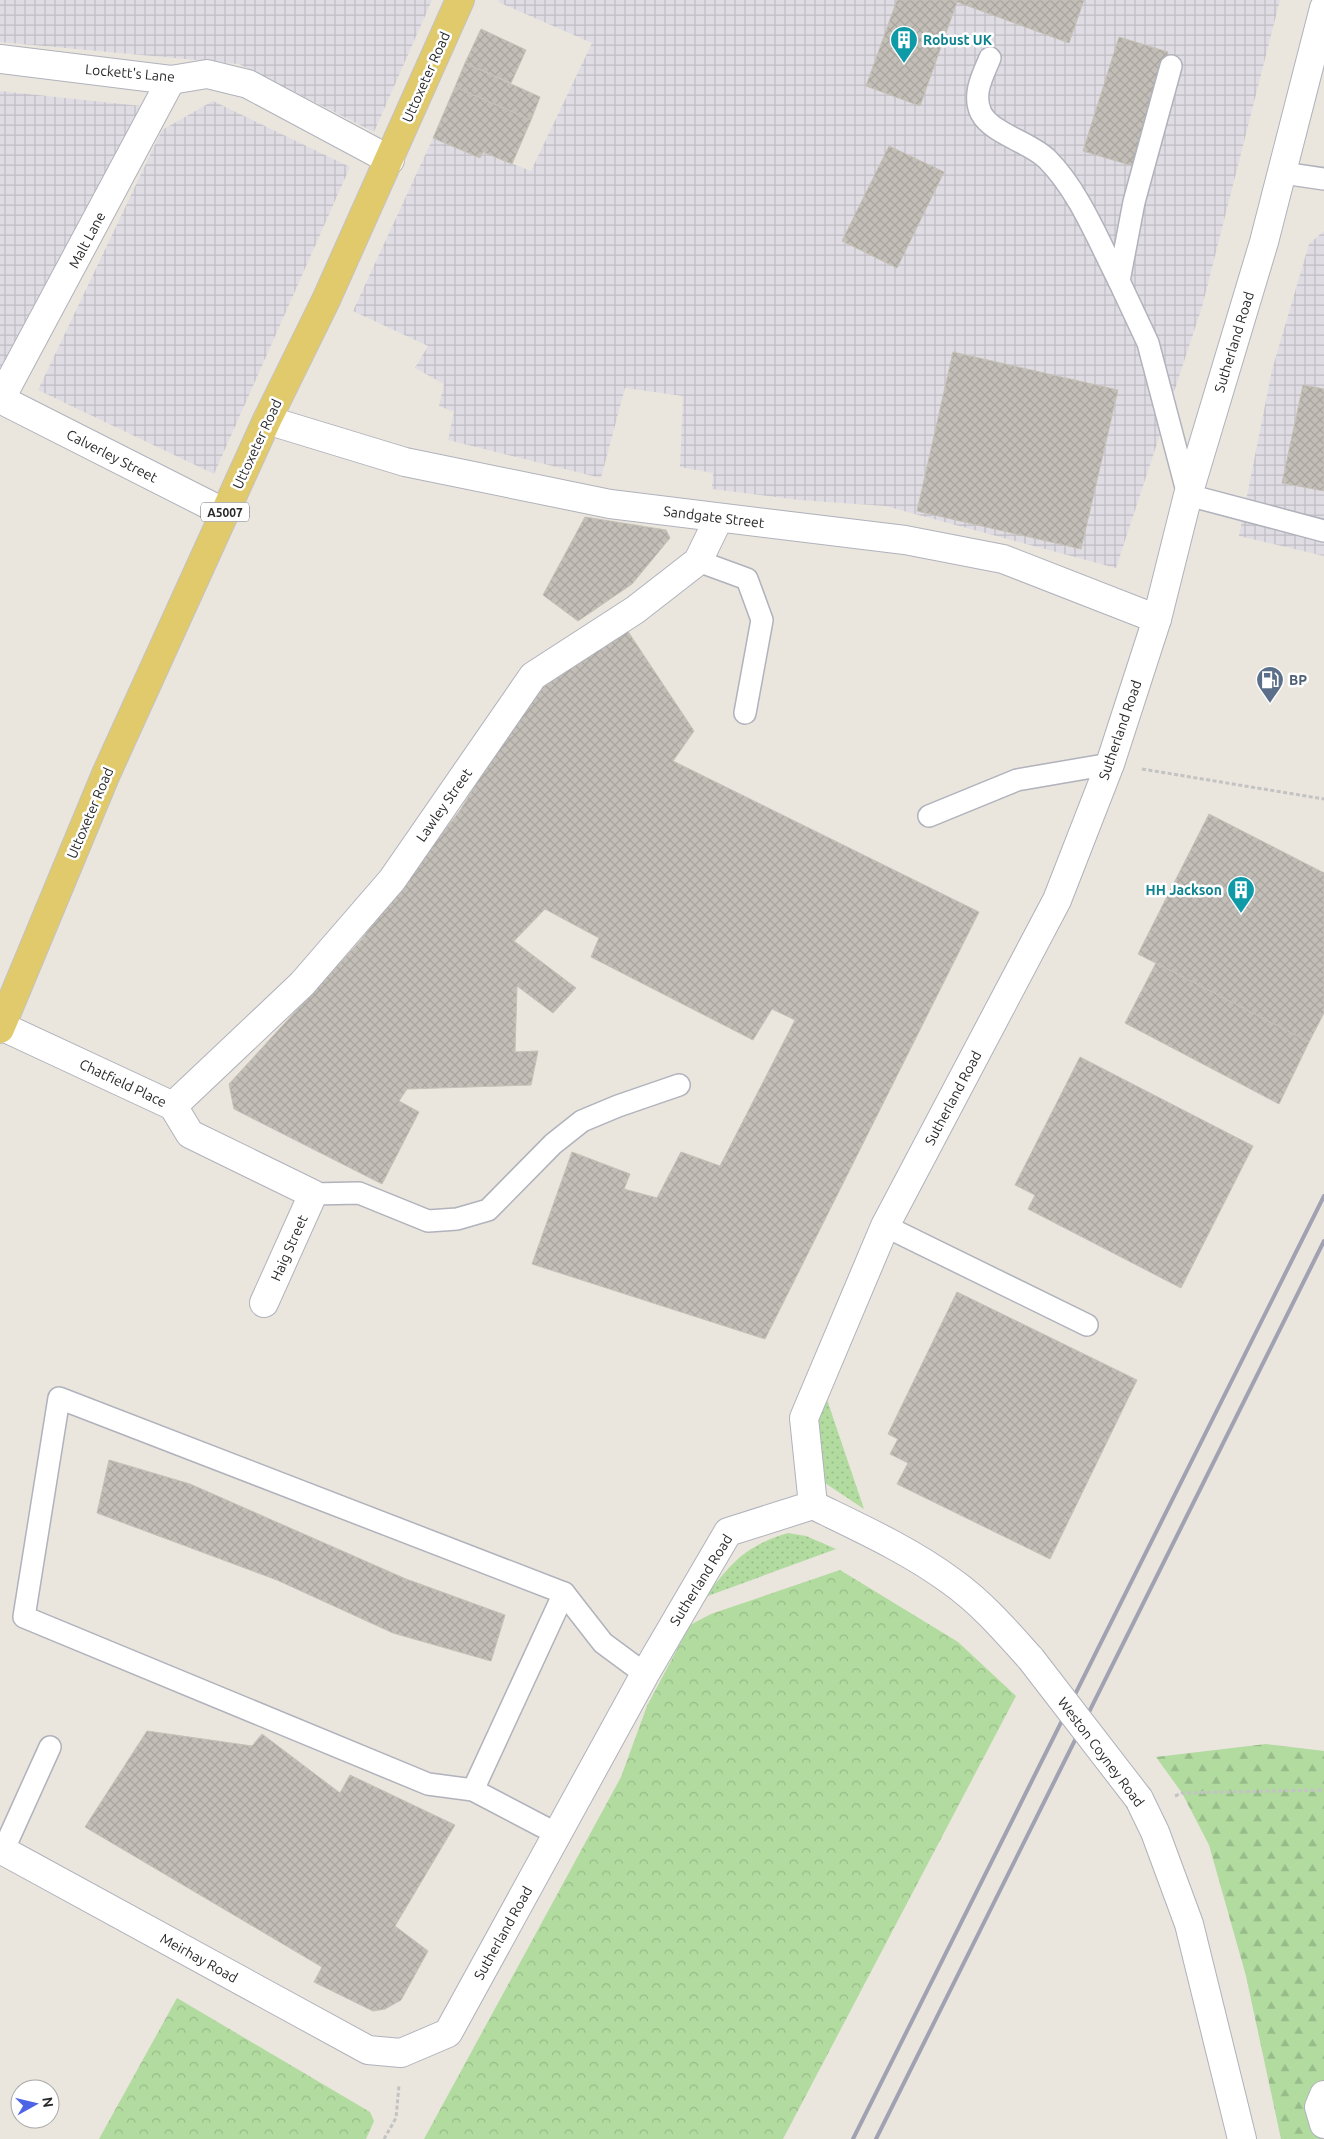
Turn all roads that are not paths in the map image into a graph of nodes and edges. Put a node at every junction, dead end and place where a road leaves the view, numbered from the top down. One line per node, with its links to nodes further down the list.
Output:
1 (460, 0): 7 (main road, Uttoxeter Road / A5007)
2 (1324, 8): 8 (street, Sutherland Road)
3 (990, 58): 10 (lane)
4 (0, 59): 6 (street, Lockett's Lane)
5 (1171, 66): 10 (lane)
6 (171, 80): 7 (street, Lockett's Lane); 11 (street, Malt Lane)
7 (390, 160): 12 (main road, Uttoxeter Road / A5007)
8 (1282, 173): 9 (lane); 13 (street, Sutherland Road)
9 (1324, 179)
10 (1119, 281): 13 (lane)
11 (0, 400): 14 (street, Calverley Street)
12 (267, 420): 14 (main road, Uttoxeter Road / A5007); 15 (street, Sandgate Street)
13 (1188, 496): 16 (lane); 18 (street, Sutherland Road)
14 (225, 513): 22 (main road, Uttoxeter Road / A5007)
15 (719, 518): 17 (street, Lawley Street); 18 (street, Sandgate Street)
16 (1324, 531)
17 (698, 561): 19 (lane); 24 (street, Lawley Street)
18 (1157, 619): 20 (street, Sutherland Road)
19 (745, 713)
20 (1110, 764): 21 (lane); 26 (street, Sutherland Road)
21 (929, 816)
22 (0, 1028): 24 (street, Chatfield Place)
23 (679, 1085): 25 (lane)
24 (173, 1106): 25 (street, Chatfield Place)
25 (313, 1194): 27 (street, Haig Street)
26 (886, 1226): 28 (lane); 29 (street, Sutherland Road)
27 (264, 1303)
28 (1087, 1325)
29 (813, 1505): 31 (street, Sutherland Road); 39 (street, Weston Coyney Road, bridge)
30 (564, 1593): 31 (lane); 33 (lane); 33 (lane)
31 (645, 1674): 34 (street, Sutherland Road)
32 (50, 1747): 35 (lane)
33 (473, 1790): 34 (lane)
34 (557, 1834): 36 (street, Sutherland Road)
35 (2, 1850): 36 (street, Meirhay Road)
36 (401, 2053)
37 (1324, 2094): 38 (street)
38 (1324, 2124)
39 (1242, 2139)

